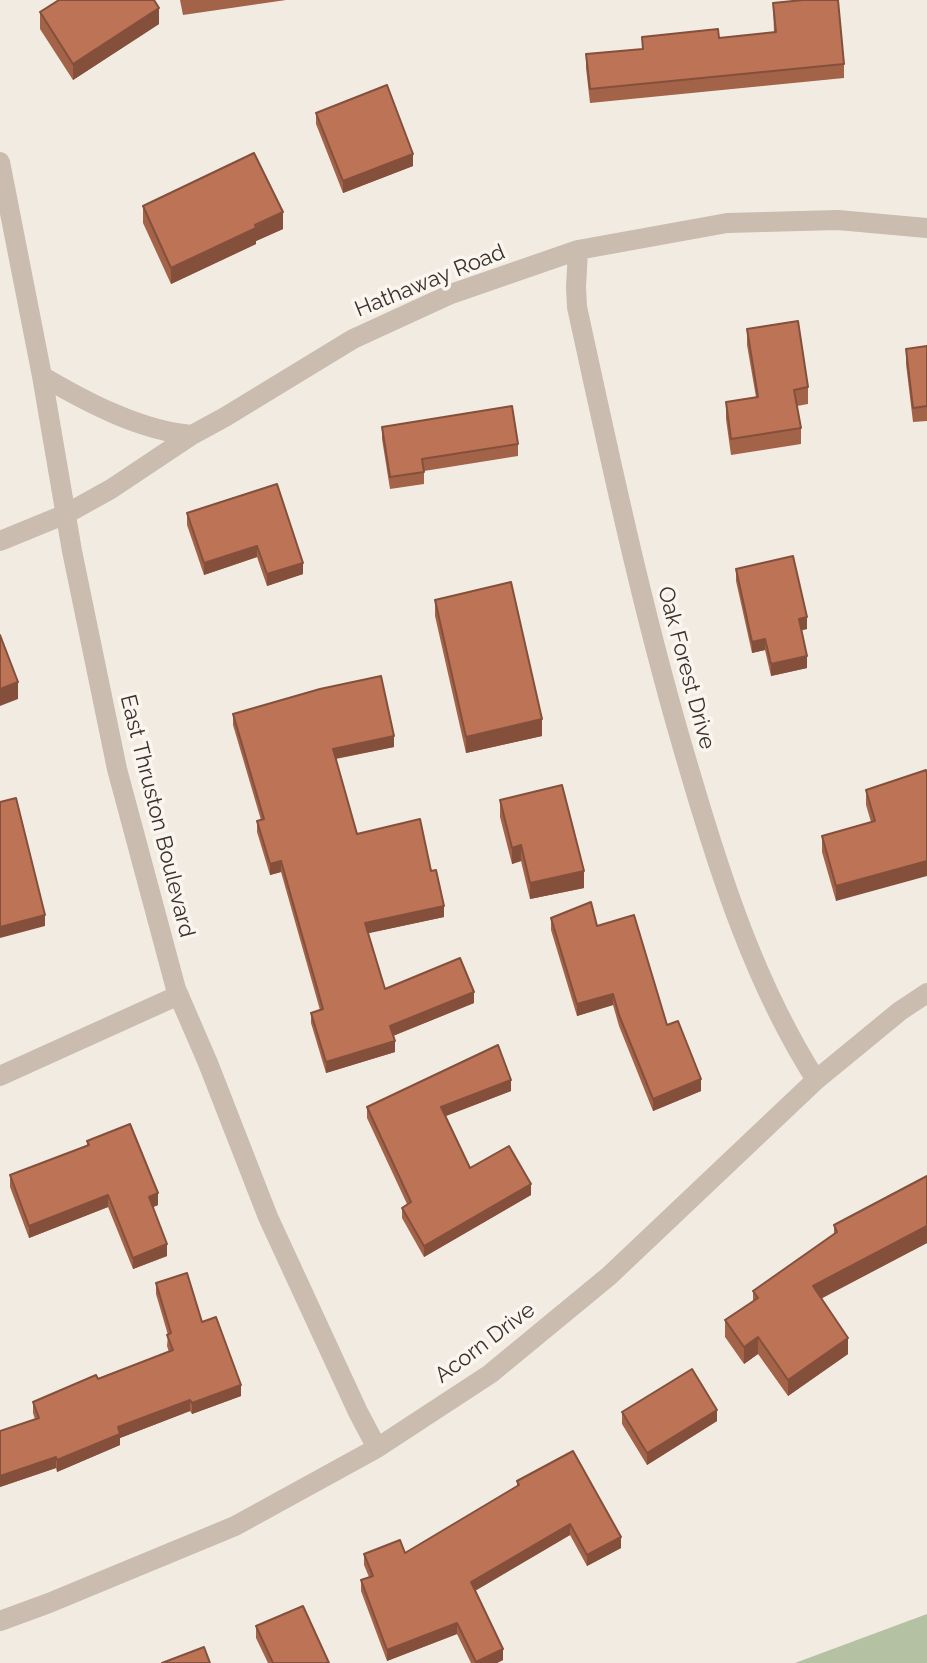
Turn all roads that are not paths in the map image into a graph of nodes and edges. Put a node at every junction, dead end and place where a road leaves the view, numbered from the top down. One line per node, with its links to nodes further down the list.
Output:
1 (0, 162): 4 (street, East Thruston Boulevard)
2 (927, 228): 3 (street, Hathaway Road)
3 (578, 250): 5 (street, Hathaway Road); 11 (street, Oak Forest Drive)
4 (42, 376): 5 (street); 6 (street, East Thruston Boulevard)
5 (192, 435): 6 (street, Hathaway Road)
6 (66, 514): 7 (street, Hathaway Road); 9 (street, East Thruston Boulevard)
7 (0, 541)
8 (927, 993): 11 (street, Acorn Drive)
9 (179, 995): 10 (street); 12 (street, East Thruston Boulevard)
10 (0, 1076)
11 (816, 1080): 12 (street, Acorn Drive)
12 (377, 1448): 13 (street, Acorn Drive)
13 (0, 1621)

